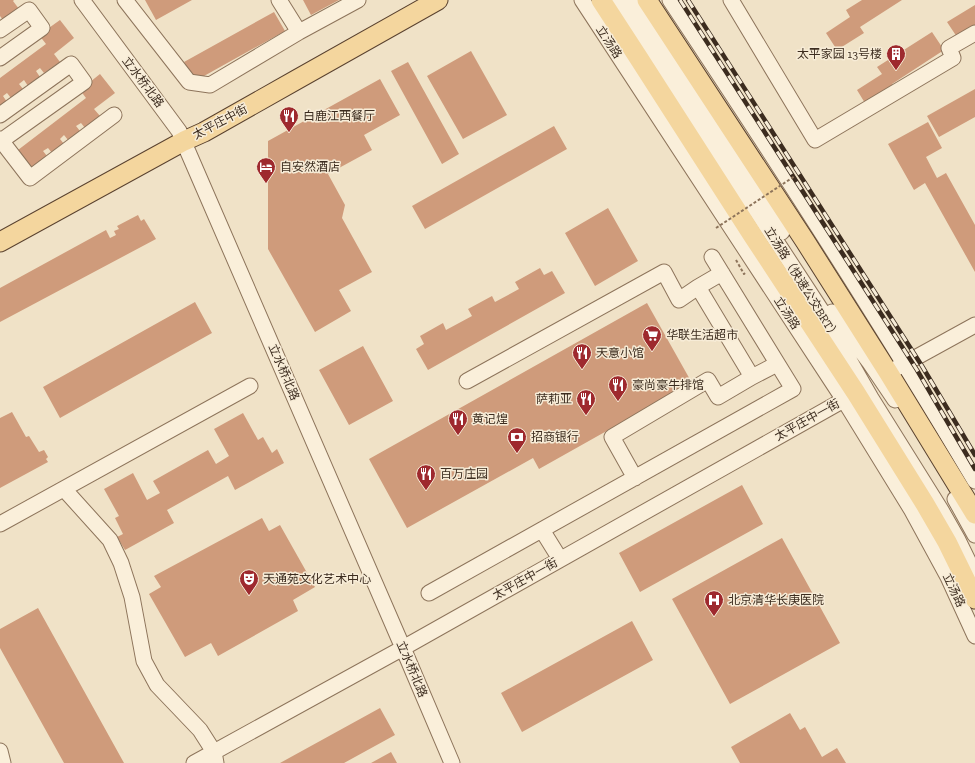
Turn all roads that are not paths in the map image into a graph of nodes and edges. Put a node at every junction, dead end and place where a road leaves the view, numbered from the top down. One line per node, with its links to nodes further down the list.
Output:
1 (82, 0): 20 (street, 立水桥北路)
2 (125, 0): 15 (street)
3 (279, 0): 15 (street)
4 (358, 0): 15 (street)
5 (414, 0): 20 (main road, 太平庄中街)
6 (438, 0): 20 (main road, 太平庄中街)
7 (582, 0): 33 (street, 立汤路)
8 (600, 0): 33 (main road, 立汤路)
9 (617, 0): 42 (street, 立汤路（快速公交BRT）)
10 (632, 0): 40 (street, 立汤路（快速公交BRT）)
11 (647, 0): 29 (main road)
12 (670, 0): 29 (street)
13 (731, 0): 16 (street)
14 (0, 30): 17 (street)
15 (300, 32)
16 (975, 33)
17 (0, 58)
18 (0, 115): 21 (street)
19 (114, 115): 21 (street)
20 (181, 136): 22 (main road, 太平庄中街); 23 (main road, 太平庄中街); 46 (street, 立水桥北路)
21 (1, 140)
22 (0, 227)
23 (0, 242)
24 (712, 257): 25 (street)
25 (722, 273): 26 (street); 28 (street)
26 (698, 287): 30 (street); 31 (street)
27 (975, 325): 29 (street)
28 (777, 364): 30 (street); 34 (street)
29 (896, 368): 35 (street); 37 (main road)
30 (752, 378): 34 (street)
31 (467, 381)
32 (250, 386): 36 (street)
33 (850, 396): 41 (street, 太平庄中一街); 44 (main road, 立汤路); 45 (street, 立汤路)
34 (635, 478): 39 (street)
35 (975, 480)
36 (64, 489): 38 (street); 48 (street)
37 (975, 514)
38 (0, 524)
39 (542, 530): 41 (street); 43 (street)
40 (975, 535)
41 (560, 559): 46 (street, 太平庄中一街)
42 (975, 575)
43 (429, 593)
44 (975, 600)
45 (975, 636)
46 (403, 648): 48 (street, 太平庄中一街); 51 (street, 立水桥北路)
47 (0, 751): 49 (street)
48 (215, 757): 50 (street, 太平庄中一街)
49 (4, 763)
50 (194, 763)
51 (452, 763)

